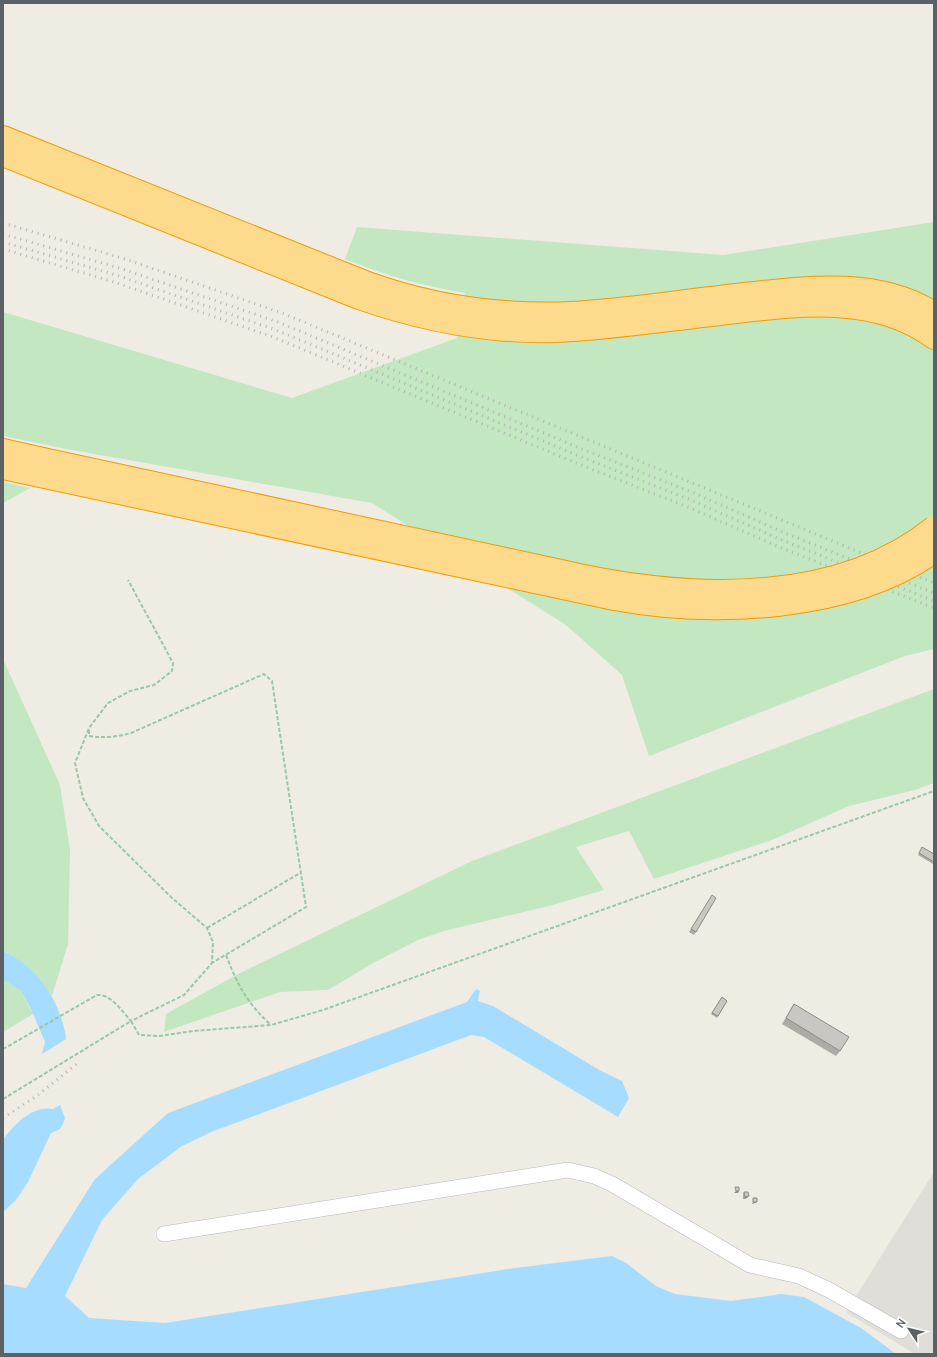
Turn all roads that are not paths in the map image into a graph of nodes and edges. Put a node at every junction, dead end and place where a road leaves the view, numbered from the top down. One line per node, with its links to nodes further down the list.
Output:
1 (3, 137): 3 (highway)
2 (3, 155): 3 (highway)
3 (443, 313): 4 (highway); 5 (highway)
4 (934, 313)
5 (934, 338)
6 (3, 450): 8 (highway)
7 (3, 468): 8 (highway)
8 (41, 468): 9 (highway, bridge); 10 (highway, bridge)
9 (934, 527)
10 (934, 552)
11 (164, 1234): 12 (lane)
12 (901, 1331)

